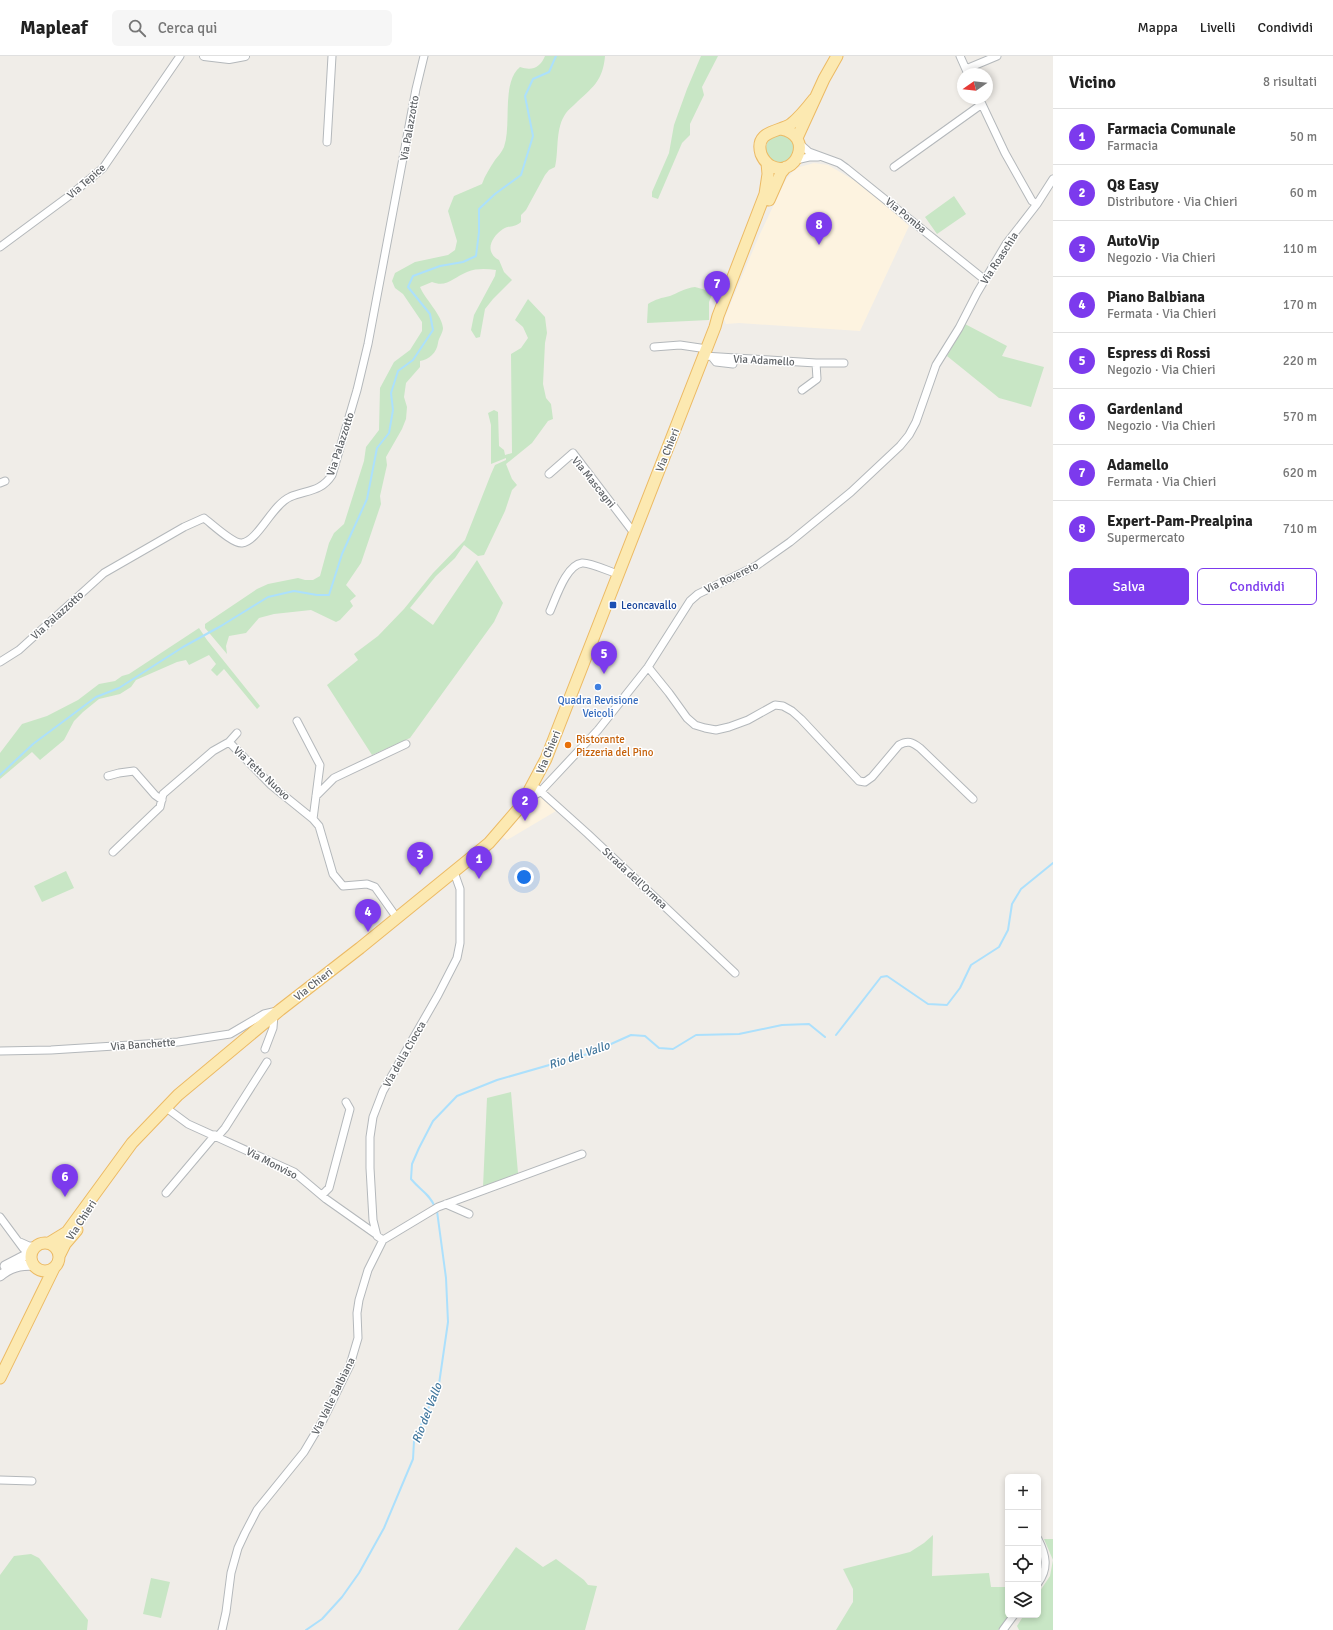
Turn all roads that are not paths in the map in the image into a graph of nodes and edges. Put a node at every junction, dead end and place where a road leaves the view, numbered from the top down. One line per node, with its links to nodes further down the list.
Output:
1 (180, 56): 24 (street, Via Tepice)
2 (204, 56): 3 (street)
3 (245, 56)
4 (332, 56): 16 (street)
5 (424, 56): 38 (street, Via Palazzotto)
6 (836, 56): 11 (main road)
7 (960, 56): 9 (street)
8 (997, 56): 10 (street)
9 (966, 68)
10 (973, 68)
11 (814, 99): 14 (main road, Via Chieri); 15 (main road)
12 (976, 104): 21 (street)
13 (981, 104): 23 (street)
14 (781, 129): 15 (main road); 19 (main road, Via Chieri)
15 (798, 140): 17 (street, Via Pomba); 18 (main road)
16 (327, 142)
17 (822, 158): 18 (street, Via Pomba); 25 (street, Via Pomba)
18 (796, 160): 20 (main road, Via Chieri)
19 (767, 164): 20 (main road); 26 (main road, Via Chieri)
20 (786, 167): 26 (main road, Via Chieri)
21 (894, 167)
22 (1053, 179): 23 (street, Via Roaschia)
23 (1037, 204): 25 (street, Via Roaschia)
24 (0, 247)
25 (985, 280): 27 (street, Via Roaschia)
26 (714, 331): 29 (main road, Via Chieri)
27 (951, 340): 39 (street, Via Rovereto)
28 (654, 347): 29 (street)
29 (708, 354): 30 (street, Via Adamello); 32 (street, Via Adamello); 35 (main road, Via Chieri)
30 (816, 363): 31 (street, Via Adamello); 33 (street)
31 (844, 363)
32 (733, 364)
33 (802, 390)
34 (549, 474): 35 (street, Via Mascagni)
35 (634, 533): 36 (main road, Via Chieri)
36 (618, 574): 37 (street); 45 (main road, Via Chieri)
37 (550, 611)
38 (0, 662)
39 (648, 667): 45 (street, Via Rovereto); 47 (street)
40 (297, 721): 46 (street)
41 (237, 733): 42 (street, Via Tetto Nuovo)
42 (229, 742): 48 (street, Via Tetto Nuovo); 49 (street, Via Tetto Nuovo)
43 (406, 744): 46 (street)
44 (108, 776): 48 (street)
45 (536, 788): 51 (main road, Via Chieri); 53 (street, Strada dell'Ormea)
46 (316, 796): 49 (street)
47 (973, 799)
48 (162, 800): 50 (street, Via Tetto Nuovo)
49 (313, 819): 52 (street, Via Tetto Nuovo)
50 (113, 852)
51 (454, 872): 52 (main road, Via Chieri); 68 (street, Via della Ciocca)
52 (397, 918): 54 (main road, Via Chieri)
53 (736, 973)
54 (277, 1012): 55 (street); 56 (street, Via Banchette); 59 (main road, Via Chieri)
55 (266, 1049)
56 (0, 1051)
57 (267, 1062): 60 (street)
58 (346, 1102): 64 (street)
59 (165, 1107): 60 (street, Via Monviso); 62 (main road, Via Chieri)
60 (217, 1136): 63 (street); 64 (street, Via Monviso)
61 (582, 1154): 65 (street)
62 (102, 1184): 69 (main road, Via Chieri); 71 (main road, Via Chieri)
63 (166, 1194)
64 (322, 1195): 68 (street, Via Monviso)
65 (446, 1204): 66 (street); 68 (street)
66 (468, 1214)
67 (0, 1217): 70 (street)
68 (380, 1238): 83 (street, Via Valle Balbiana)
69 (49, 1243): 70 (main road); 71 (main road)
70 (34, 1249): 72 (main road); 74 (main road)
71 (59, 1256): 73 (main road)
72 (35, 1267): 73 (main road); 75 (main road); 76 (main road)
73 (54, 1268): 76 (main road)
74 (0, 1270)
75 (0, 1276)
76 (34, 1307): 77 (main road)
77 (0, 1378)
78 (0, 1480): 79 (street)
79 (32, 1481)
80 (1041, 1546): 81 (street)
81 (1039, 1582)
82 (1012, 1618): 84 (street)
83 (222, 1630)
84 (1003, 1630)

